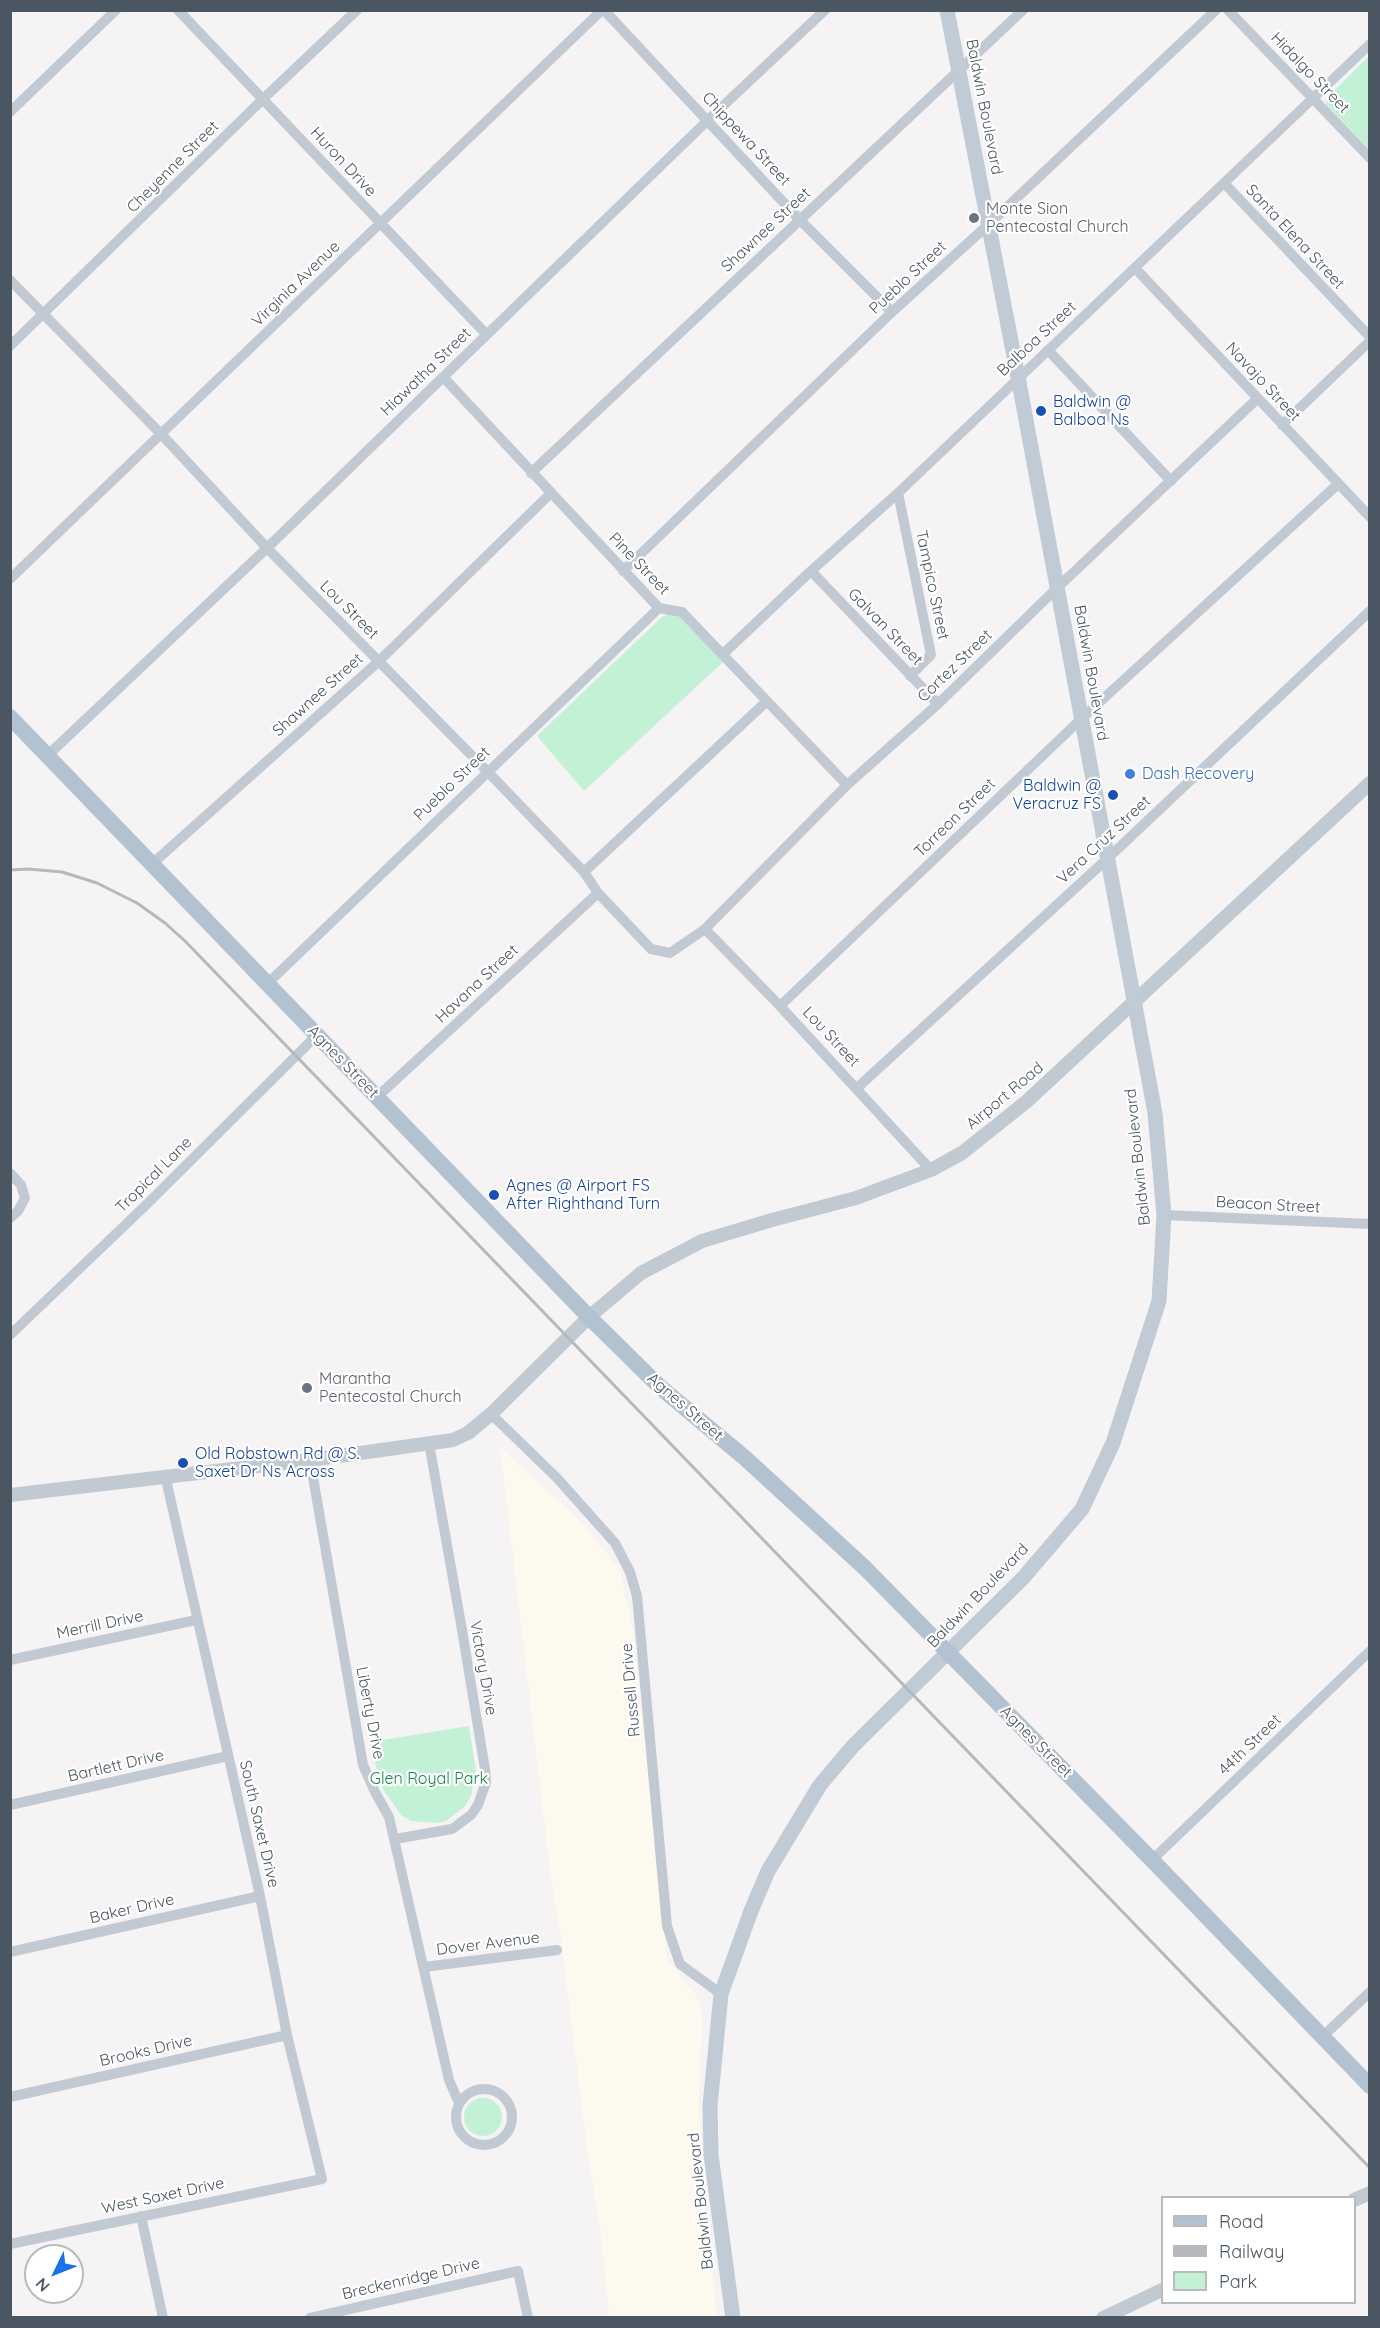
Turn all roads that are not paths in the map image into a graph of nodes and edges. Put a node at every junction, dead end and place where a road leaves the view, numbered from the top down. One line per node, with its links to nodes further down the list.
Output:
1 (116, 10): 14 (street)
2 (178, 10): 12 (street, Huron Drive)
3 (357, 10): 12 (street, Cheyenne Street)
4 (603, 10): 15 (street, Chippewa Street); 19 (street, Virginia Avenue)
5 (825, 10): 15 (street, Hiawatha Street)
6 (947, 10): 11 (main road, Baldwin Boulevard)
7 (1023, 10): 11 (street, Shawnee Street)
8 (1216, 10): 20 (street, Pueblo Street)
9 (1228, 10): 13 (street, Hidalgo Street)
10 (1370, 44): 13 (street, Balboa Street)
11 (958, 72): 18 (street, Shawnee Street); 20 (main road, Baldwin Boulevard)
12 (263, 99): 19 (street, Huron Drive); 24 (street, Cheyenne Street)
13 (1314, 99): 16 (street, Hidalgo Street); 17 (street, Balboa Street)
14 (10, 112)
15 (708, 120): 18 (street, Chippewa Street); 25 (street, Hiawatha Street)
16 (1370, 158)
17 (1224, 183): 21 (street, Balboa Street); 26 (street, Santa Elena Street)
18 (799, 219): 23 (street, Chippewa Street); 34 (street, Shawnee Street)
19 (380, 223): 25 (street, Huron Drive); 33 (street, Virginia Avenue)
20 (989, 224): 23 (street, Pueblo Street); 30 (main road, Baldwin Boulevard)
21 (1135, 268): 28 (street, Balboa Street); 31 (street, Navajo Street)
22 (10, 280): 24 (street, Lou Street)
23 (892, 312): 41 (street, Pueblo Street)
24 (44, 315): 27 (street, Cheyenne Street); 33 (street, Lou Street)
25 (486, 334): 29 (street, Hiawatha Street)
26 (1370, 339): 32 (street)
27 (10, 346)
28 (1048, 350): 30 (street, Balboa Street); 35 (street)
29 (443, 377): 34 (street, Pine Street); 40 (street, Hiawatha Street)
30 (1018, 377): 38 (street, Balboa Street); 44 (main road, Baldwin Boulevard)
31 (1258, 398): 32 (street, Navajo Street); 35 (street, Cortez Street)
32 (1282, 425): 36 (street, Navajo Street)
33 (162, 435): 40 (street, Lou Street); 43 (street, Virginia Avenue)
34 (531, 473): 37 (street, Pine Street)
35 (1171, 481): 44 (street, Cortez Street)
36 (1338, 484): 39 (street, Navajo Street); 53 (street, Torreon Street)
37 (551, 493): 41 (street, Pine Street); 48 (street, Shawnee Street)
38 (898, 493): 42 (street, Balboa Street); 49 (street, Tampico Street)
39 (1370, 517)
40 (267, 548): 48 (street, Lou Street); 54 (street, Hiawatha Street)
41 (623, 571): 45 (street, Pine Street)
42 (811, 571): 47 (street, Balboa Street); 49 (street, Galvan Street)
43 (10, 579)
44 (1057, 588): 51 (street, Cortez Street); 53 (main road, Baldwin Boulevard)
45 (659, 608): 47 (street, Pine Street); 55 (street, Pueblo Street)
46 (1370, 611): 58 (street, Vera Cruz Street)
47 (723, 654): 50 (street, Pine Street)
48 (378, 662): 55 (street, Lou Street); 59 (street, Shawnee Street)
49 (910, 676): 51 (street, Galvan Street)
50 (767, 701): 57 (street, Pine Street); 60 (street)
51 (938, 704): 57 (street, Cortez Street)
52 (10, 717): 54 (main road, Agnes Street)
53 (1080, 720): 58 (main road, Baldwin Boulevard); 66 (street, Torreon Street)
54 (48, 756): 59 (main road, Agnes Street)
55 (487, 771): 60 (street, Lou Street); 64 (street, Pueblo Street)
56 (1370, 783): 65 (street, Airport Road)
57 (847, 785): 62 (street, Cortez Street)
58 (1107, 859): 65 (main road, Baldwin Boulevard); 68 (street, Vera Cruz Street)
59 (152, 864): 64 (main road, Agnes Street)
60 (584, 872): 61 (street, Lou Street)
61 (598, 893): 63 (street, Lou Street); 69 (street, Havana Street)
62 (705, 929): 63 (street, Cortez Street); 66 (street, Lou Street)
63 (670, 953)
64 (267, 984): 67 (main road, Agnes Street)
65 (1133, 1002): 70 (street, Airport Road); 72 (main road, Baldwin Boulevard)
66 (780, 1005): 68 (street, Lou Street)
67 (316, 1036): 69 (main road, Agnes Street); 76 (street, Tropical Lane)
68 (857, 1088): 70 (street, Lou Street)
69 (377, 1097): 75 (main road, Agnes Street)
70 (931, 1170): 75 (street, Airport Road)
71 (10, 1173): 73 (street)
72 (1164, 1215): 74 (street, Beacon Street); 84 (main road, Baldwin Boulevard)
73 (10, 1218)
74 (1370, 1224)
75 (589, 1317): 77 (street, Airport Road); 84 (main road, Agnes Street)
76 (10, 1335)
77 (491, 1414): 78 (street, Airport Road); 95 (street, Russell Drive)
78 (429, 1443): 79 (street, Airport Road); 88 (street, Victory Drive)
79 (310, 1460): 80 (street, Airport Road); 88 (street, Liberty Drive)
80 (165, 1475): 81 (street, Airport Road); 82 (street, South Saxet Drive)
81 (10, 1495)
82 (196, 1620): 85 (street, Merrill Drive); 86 (street, South Saxet Drive)
83 (1370, 1651): 89 (street, 44th Street)
84 (949, 1653): 89 (main road, Agnes Street); 95 (main road, Baldwin Boulevard)
85 (10, 1660)
86 (228, 1756): 87 (street, Bartlett Drive); 90 (street, South Saxet Drive)
87 (10, 1805)
88 (395, 1839): 93 (street, Liberty Drive)
89 (1152, 1860): 97 (main road, Agnes Street)
90 (260, 1896): 92 (street, Baker Drive); 96 (street, South Saxet Drive)
91 (556, 1950): 93 (street, Dover Avenue)
92 (10, 1952)
93 (424, 1967): 100 (street, Liberty Drive)
94 (1370, 1992): 97 (street)
95 (721, 1994): 110 (main road, Baldwin Boulevard)
96 (287, 2035): 99 (street, Brooks Drive); 101 (street, South Saxet Drive)
97 (1321, 2038): 98 (main road, Agnes Street)
98 (1370, 2086)
99 (10, 2097)
100 (459, 2103): 100 (street)
101 (322, 2179): 104 (street, West Saxet Drive)
102 (1370, 2193): 103 (street)
103 (1356, 2199)
104 (141, 2216): 105 (street, West Saxet Drive); 107 (street)
105 (10, 2244)
106 (1161, 2290): 111 (street)
107 (163, 2318)
108 (310, 2318): 109 (street, Breckenridge Drive)
109 (528, 2318)
110 (733, 2318)
111 (1103, 2318)

